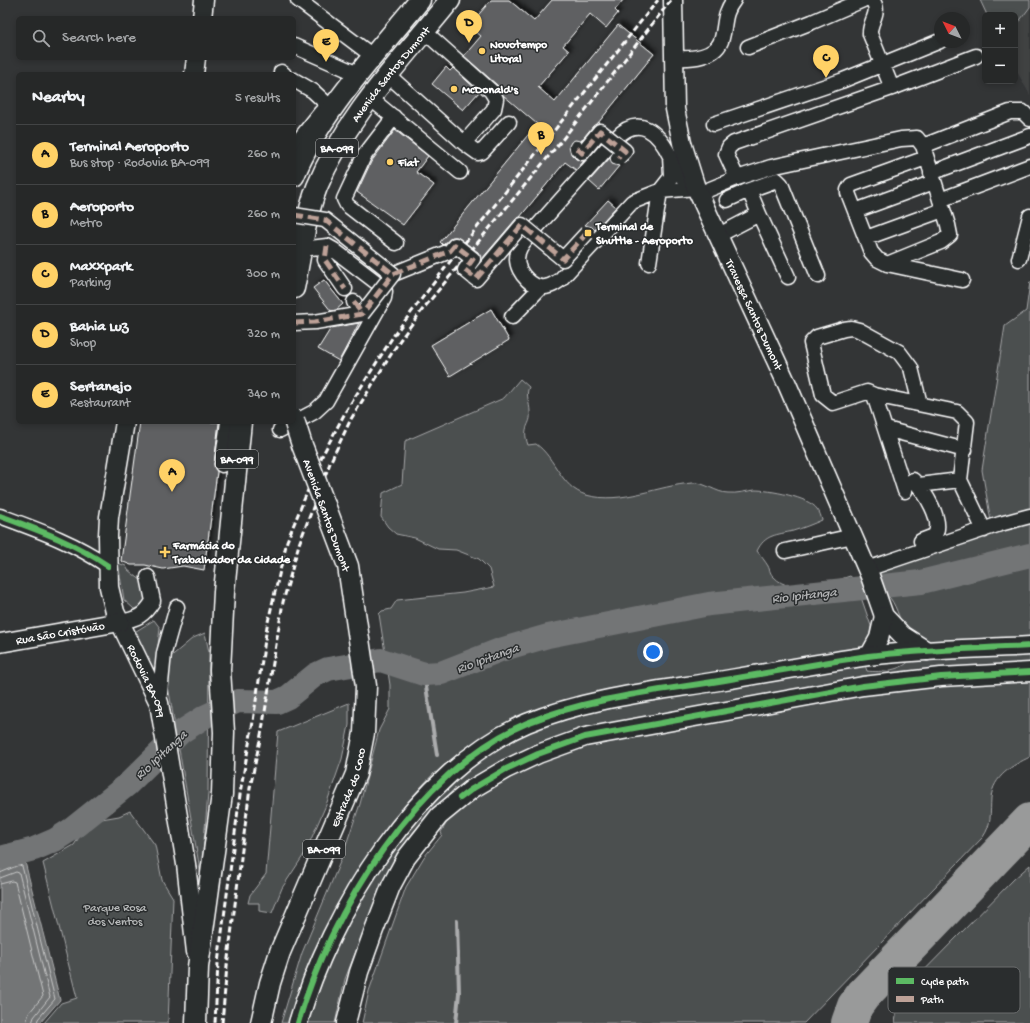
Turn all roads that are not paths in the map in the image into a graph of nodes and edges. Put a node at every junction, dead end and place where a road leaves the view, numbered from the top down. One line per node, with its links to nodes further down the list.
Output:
1 (204, 0): 9 (main road)
2 (298, 0): 16 (street)
3 (420, 0): 16 (highway, Avenida Santos Dumont / BA-099)
4 (450, 0): 10 (highway, Avenida Santos Dumont / BA-099)
5 (673, 0): 14 (main road, Travessa Santos Dumont)
6 (734, 0): 14 (street)
7 (863, 0): 13 (street)
8 (872, 0): 18 (street)
9 (202, 16)
10 (424, 31): 20 (highway, Avenida Santos Dumont / BA-099); 33 (street)
11 (934, 44): 18 (street)
12 (296, 47): 21 (street)
13 (748, 47)
14 (673, 50): 43 (main road, Travessa Santos Dumont)
15 (976, 56): 23 (street)
16 (374, 57): 21 (highway, Avenida Santos Dumont / BA-099)
17 (196, 60): 19 (main road)
18 (883, 66): 23 (street); 30 (street)
19 (194, 72)
20 (388, 74): 25 (highway, Avenida Santos Dumont / BA-099); 33 (street)
21 (360, 75): 24 (highway, Avenida Santos Dumont / BA-099)
22 (296, 81): 26 (street)
23 (892, 88): 41 (street)
24 (348, 90): 26 (street); 39 (highway, Avenida Santos Dumont / BA-099)
25 (370, 98): 27 (street); 57 (highway, Avenida Santos Dumont / BA-099)
26 (328, 105): 32 (street)
27 (394, 117): 40 (street); 55 (street)
28 (1030, 119): 35 (street)
29 (509, 122): 33 (street)
30 (714, 124)
31 (1030, 136): 42 (street)
32 (296, 143)
33 (464, 143)
34 (577, 148): 37 (street, bridge)
35 (924, 152): 41 (street); 42 (street); 48 (street)
36 (670, 155): 43 (street); 45 (street); 66 (street)
37 (618, 158)
38 (1030, 166): 47 (street)
39 (296, 172)
40 (460, 172)
41 (737, 178): 43 (street)
42 (933, 178): 47 (street); 48 (street)
43 (696, 188): 45 (street); 53 (main road, Travessa Santos Dumont)
44 (749, 190): 46 (street); 50 (street); 62 (street)
45 (660, 191): 59 (street); 66 (street)
46 (727, 200)
47 (942, 205): 54 (street); 60 (street)
48 (855, 211): 54 (street)
49 (296, 214): 61 (street, bridge)
50 (760, 214): 53 (street); 63 (street)
51 (1030, 216): 58 (street)
52 (587, 233): 61 (street, bridge)
53 (717, 236): 87 (main road, Travessa Santos Dumont)
54 (866, 238): 60 (street)
55 (396, 243)
56 (327, 246): 57 (street); 67 (street); 72 (street)
57 (302, 249): 64 (highway, Avenida Santos Dumont / BA-099)
58 (1019, 259)
59 (649, 263)
60 (887, 264): 65 (street)
61 (393, 274): 69 (street, bridge)
62 (818, 276)
63 (788, 277)
64 (296, 278)
65 (962, 280)
66 (540, 287): 68 (street)
67 (344, 289)
68 (512, 317)
69 (296, 323)
70 (874, 395): 71 (street); 71 (street); 77 (street)
71 (920, 404): 78 (street)
72 (296, 421)
73 (125, 424): 90 (main road, Rodovia BA-099)
74 (228, 424): 79 (street)
75 (241, 424): 103 (highway, BA-099)
76 (287, 425): 94 (highway, Avenida Santos Dumont / BA-099, bridge)
77 (886, 429): 78 (street); 80 (street)
78 (965, 450): 81 (street)
79 (222, 466)
80 (898, 466): 82 (street); 83 (street)
81 (960, 480): 82 (street); 86 (street)
82 (919, 485): 88 (street)
83 (905, 491)
84 (0, 516): 90 (street)
85 (1030, 516): 86 (street)
86 (984, 530): 91 (street)
87 (853, 536): 89 (street); 91 (main road, Travessa Santos Dumont)
88 (921, 541)
89 (785, 551)
90 (108, 566): 96 (main road, Rodovia BA-099)
91 (869, 573): 95 (main road, Travessa Santos Dumont)
92 (148, 577): 96 (street)
93 (177, 607): 102 (street)
94 (355, 610): 106 (highway, Estrada do Coco / BA-099)
95 (883, 613): 99 (main road, Travessa Santos Dumont); 100 (main road)
96 (120, 622): 97 (main road, Rua São Cristóvão); 102 (main road, Rodovia BA-099)
97 (0, 643)
98 (1030, 646): 99 (main road)
99 (927, 651): 100 (main road)
100 (869, 656): 107 (main road)
101 (1030, 672): 108 (main road)
102 (159, 711): 103 (main road, Rodovia BA-099)
103 (198, 967): 104 (highway, BA-099)
104 (197, 1014): 105 (street)
105 (188, 1023)
106 (262, 1023)
107 (298, 1023)
108 (346, 1023)

